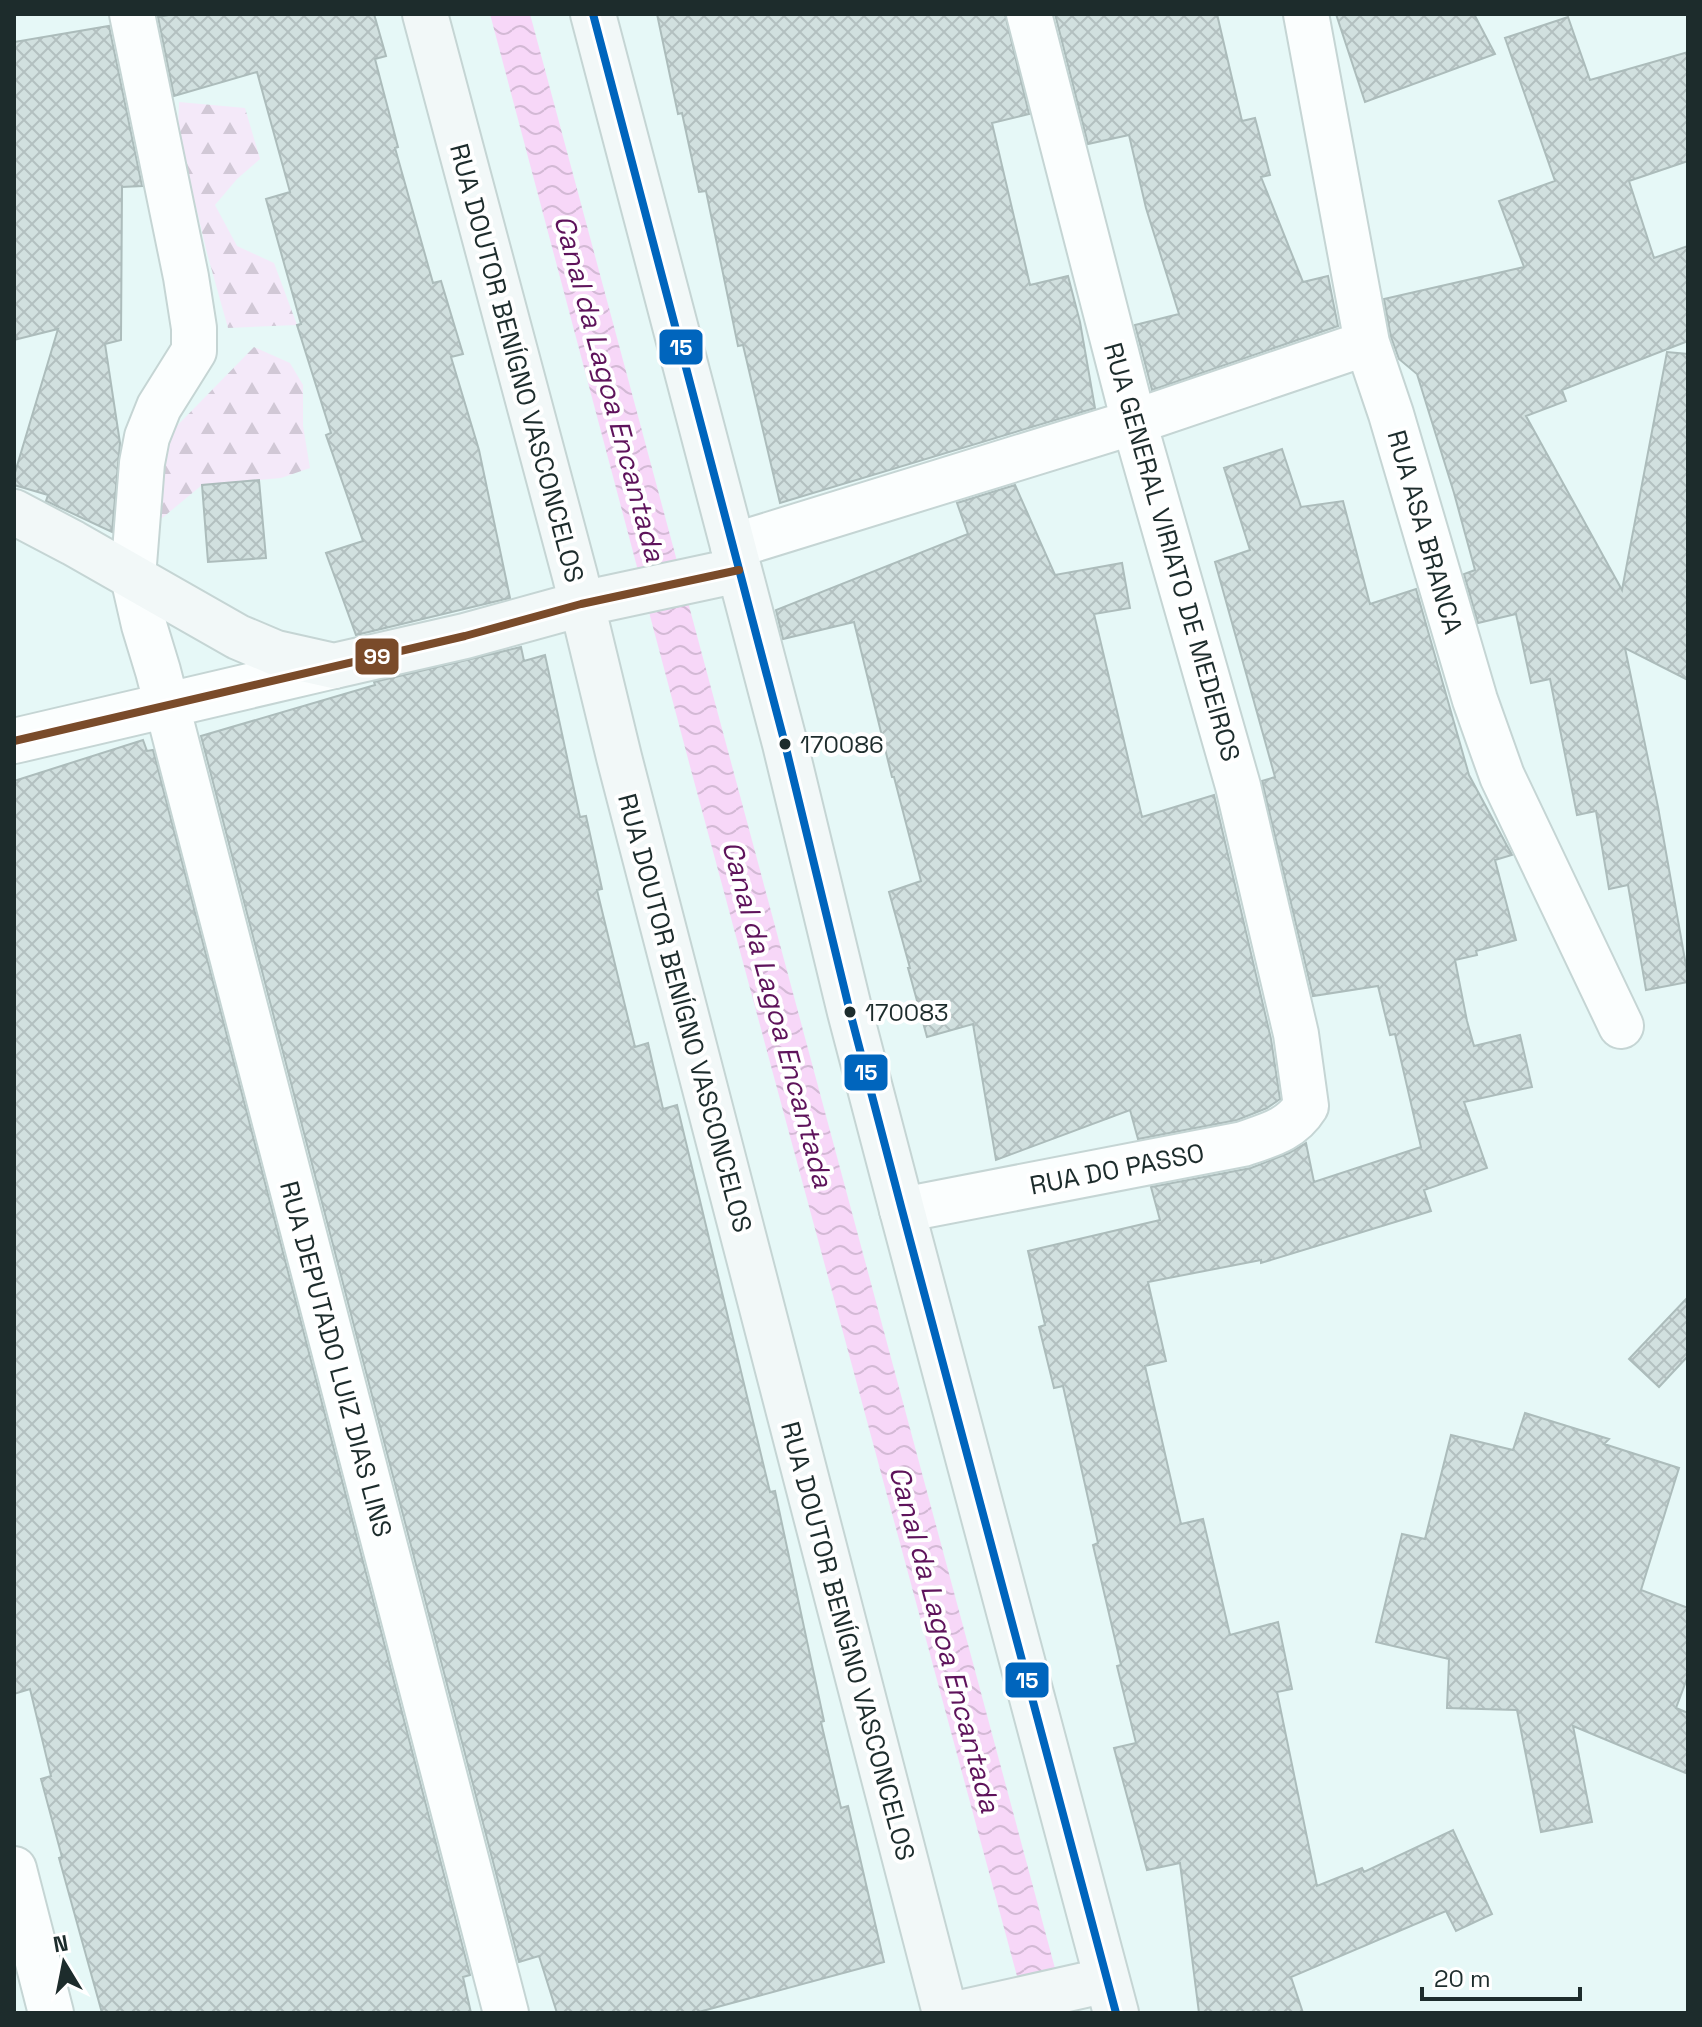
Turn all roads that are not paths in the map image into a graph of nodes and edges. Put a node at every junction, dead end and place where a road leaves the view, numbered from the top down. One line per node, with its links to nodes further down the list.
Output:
1 (132, 14): 10 (street, RUA DEPUTADO LUIZ DIAS LINS)
2 (425, 14): 11 (main road, RUA DOUTOR BENÍGNO VASCONCELOS)
3 (593, 14): 9 (main road)
4 (1029, 14): 7 (street, RUA GENERAL VIRIATO DE MEDEIROS)
5 (1306, 14): 6 (street, RUA ASA BRANCA)
6 (1367, 343): 7 (street); 15 (street, RUA ASA BRANCA)
7 (1134, 422): 9 (street); 16 (street, RUA GENERAL VIRIATO DE MEDEIROS)
8 (14, 512): 10 (main road)
9 (729, 563): 11 (main road); 17 (main road)
10 (133, 577): 12 (main road); 13 (street, RUA DEPUTADO LUIZ DIAS LINS)
11 (593, 601): 12 (main road); 22 (main road, RUA DOUTOR BENÍGNO VASCONCELOS)
12 (334, 666): 13 (street)
13 (167, 705): 14 (street); 21 (street, RUA DEPUTADO LUIZ DIAS LINS)
14 (14, 741)
15 (1621, 1026)
16 (1305, 1093): 17 (street, RUA DO PASSO)
17 (902, 1210): 19 (main road)
18 (14, 1869): 20 (street)
19 (1112, 1996): 23 (main road)
20 (51, 2013)
21 (506, 2013)
22 (945, 2013)
23 (960, 2013)

